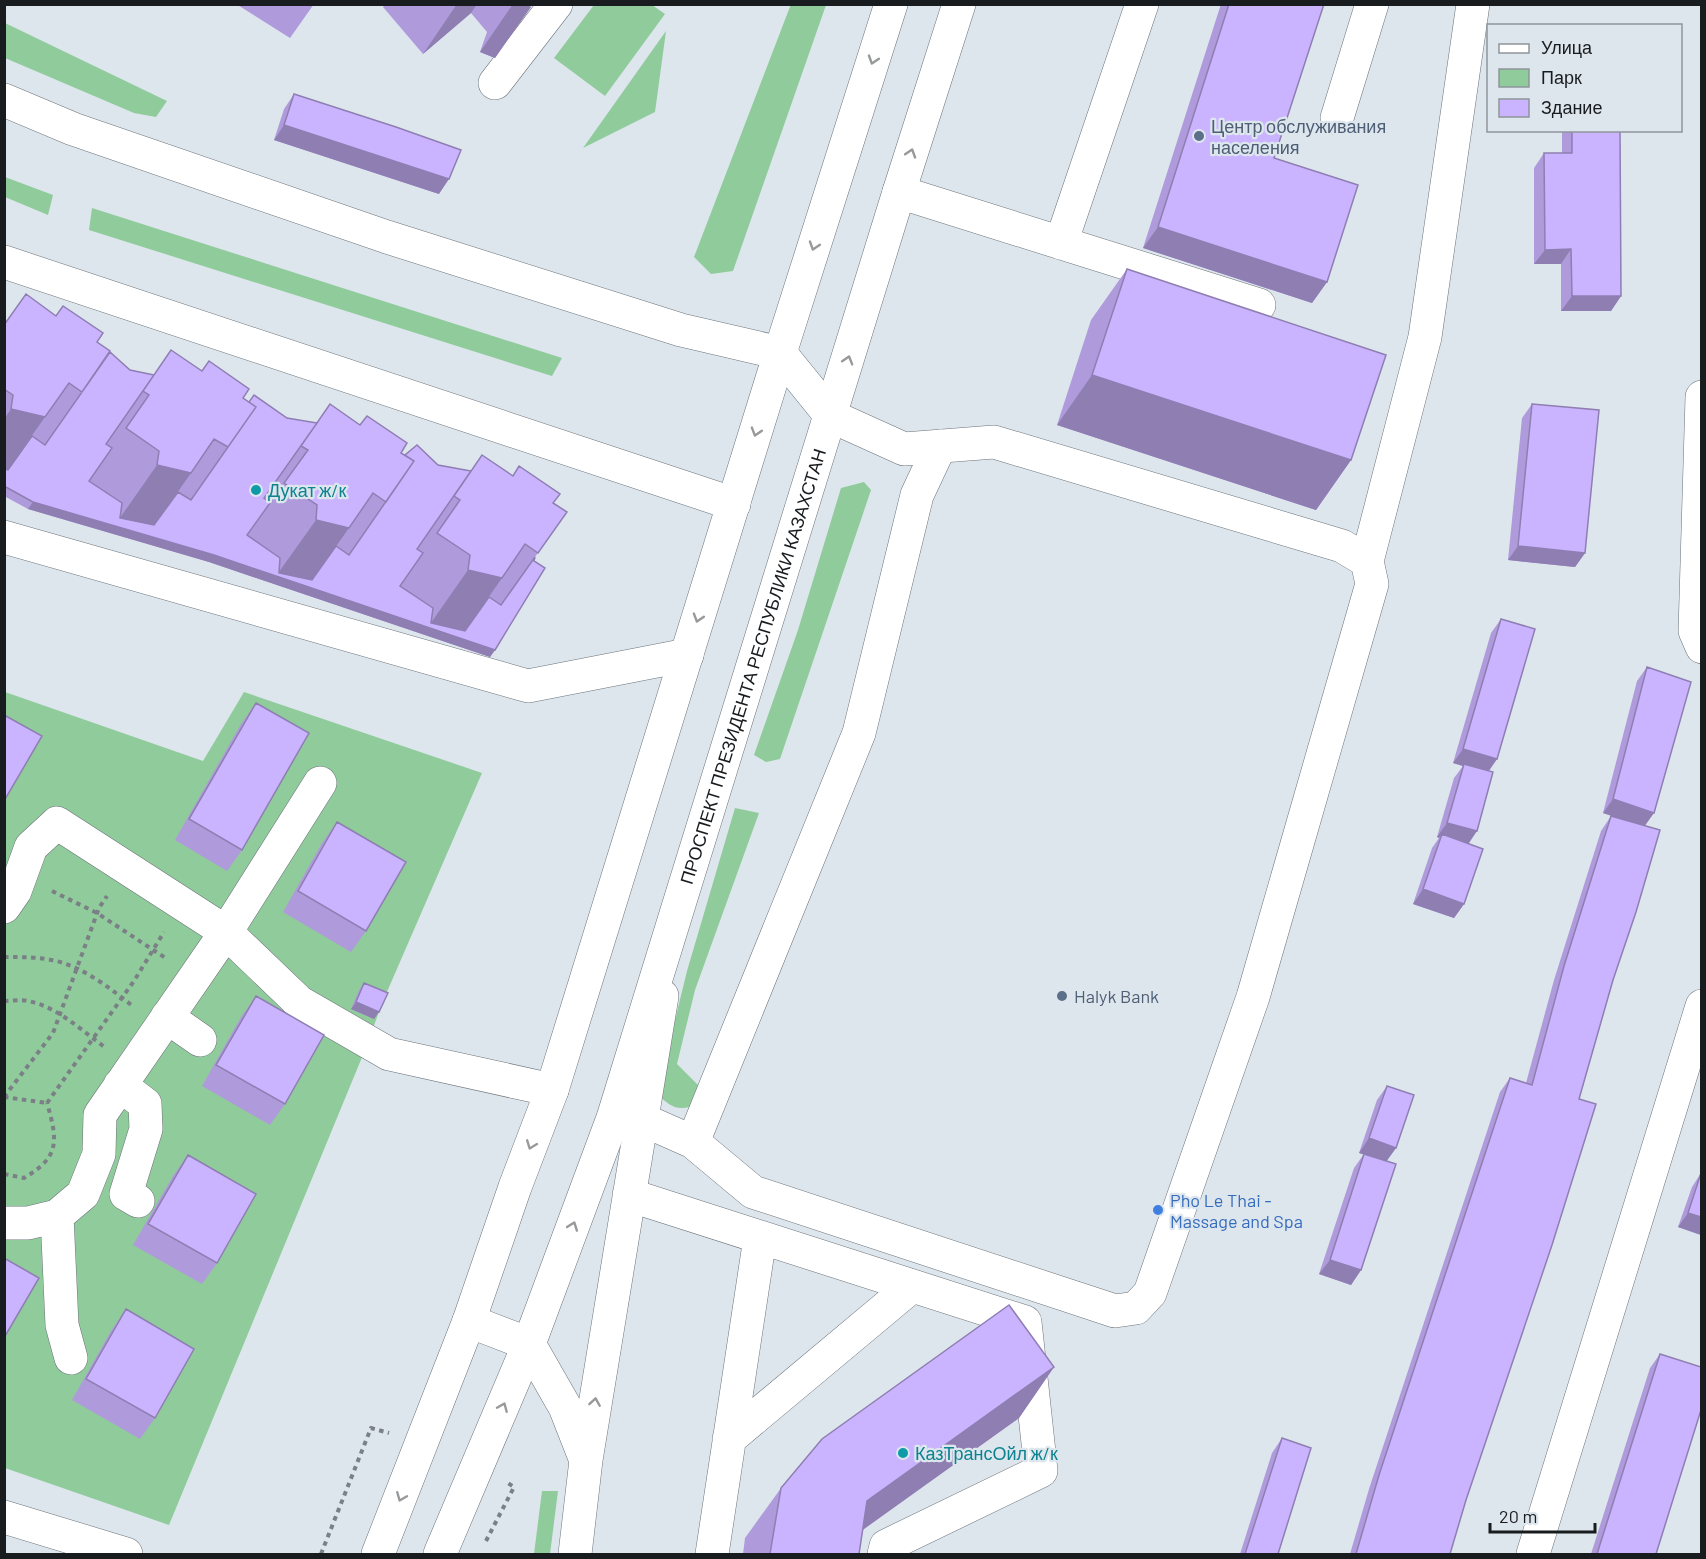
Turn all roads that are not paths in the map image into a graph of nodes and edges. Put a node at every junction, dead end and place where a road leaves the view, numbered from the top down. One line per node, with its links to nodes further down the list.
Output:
1 (556, 4): 7 (main road)
2 (891, 4): 14 (main road, one-way to 14)
3 (959, 4): 10 (main road, ПРОСПЕКТ ПРЕЗИДЕНТА РЕСПУБЛИКИ КАЗАХСТАН, one-way to 3)
4 (1142, 4): 11 (main road)
5 (1372, 4): 9 (main road)
6 (1473, 4): 20 (main road)
7 (495, 84)
8 (4, 100): 14 (main road)
9 (1337, 118)
10 (899, 192): 11 (main road); 16 (main road, ПРОСПЕКТ ПРЕЗИДЕНТА РЕСПУБЛИКИ КАЗАХСТАН, one-way to 10)
11 (1061, 243): 13 (main road)
12 (4, 261): 18 (main road)
13 (1259, 305)
14 (780, 353): 16 (main road); 18 (main road, one-way to 18)
15 (1701, 397): 21 (main road)
16 (831, 416): 17 (main road); 25 (main road, ПРОСПЕКТ ПРЕЗИДЕНТА РЕСПУБЛИКИ КАЗАХСТАН)
17 (940, 446): 20 (main road); 33 (main road)
18 (734, 504): 22 (main road, one-way to 22)
19 (4, 537): 22 (main road)
20 (1367, 561): 33 (main road)
21 (1701, 647)
22 (687, 655): 31 (main road)
23 (320, 783): 26 (main road)
24 (10, 894): 26 (main road)
25 (675, 917): 32 (main road); 41 (main road, one-way to 25)
26 (226, 932): 28 (main road); 31 (main road)
27 (1701, 1006): 53 (main road)
28 (164, 1022): 29 (main road); 30 (main road)
29 (200, 1040)
30 (127, 1076): 35 (main road); 36 (main road)
31 (552, 1090): 40 (main road, one-way to 40)
32 (641, 1119): 33 (main road); 34 (main road)
33 (693, 1142)
34 (629, 1195): 38 (main road); 44 (main road, one-way to 34)
35 (138, 1201)
36 (57, 1216): 37 (main road); 42 (main road)
37 (4, 1223)
38 (760, 1238): 39 (main road); 43 (main road)
39 (912, 1286): 43 (main road); 52 (main road)
40 (469, 1321): 41 (main road); 48 (main road, one-way to 48)
41 (530, 1344): 44 (main road); 49 (main road, one-way to 41)
42 (71, 1358)
43 (729, 1439): 51 (main road)
44 (586, 1460): 50 (main road)
45 (4, 1518): 46 (main road)
46 (79, 1548): 47 (main road)
47 (126, 1554)
48 (378, 1554)
49 (440, 1554)
50 (575, 1554)
51 (712, 1554)
52 (884, 1554)
53 (1533, 1554)

